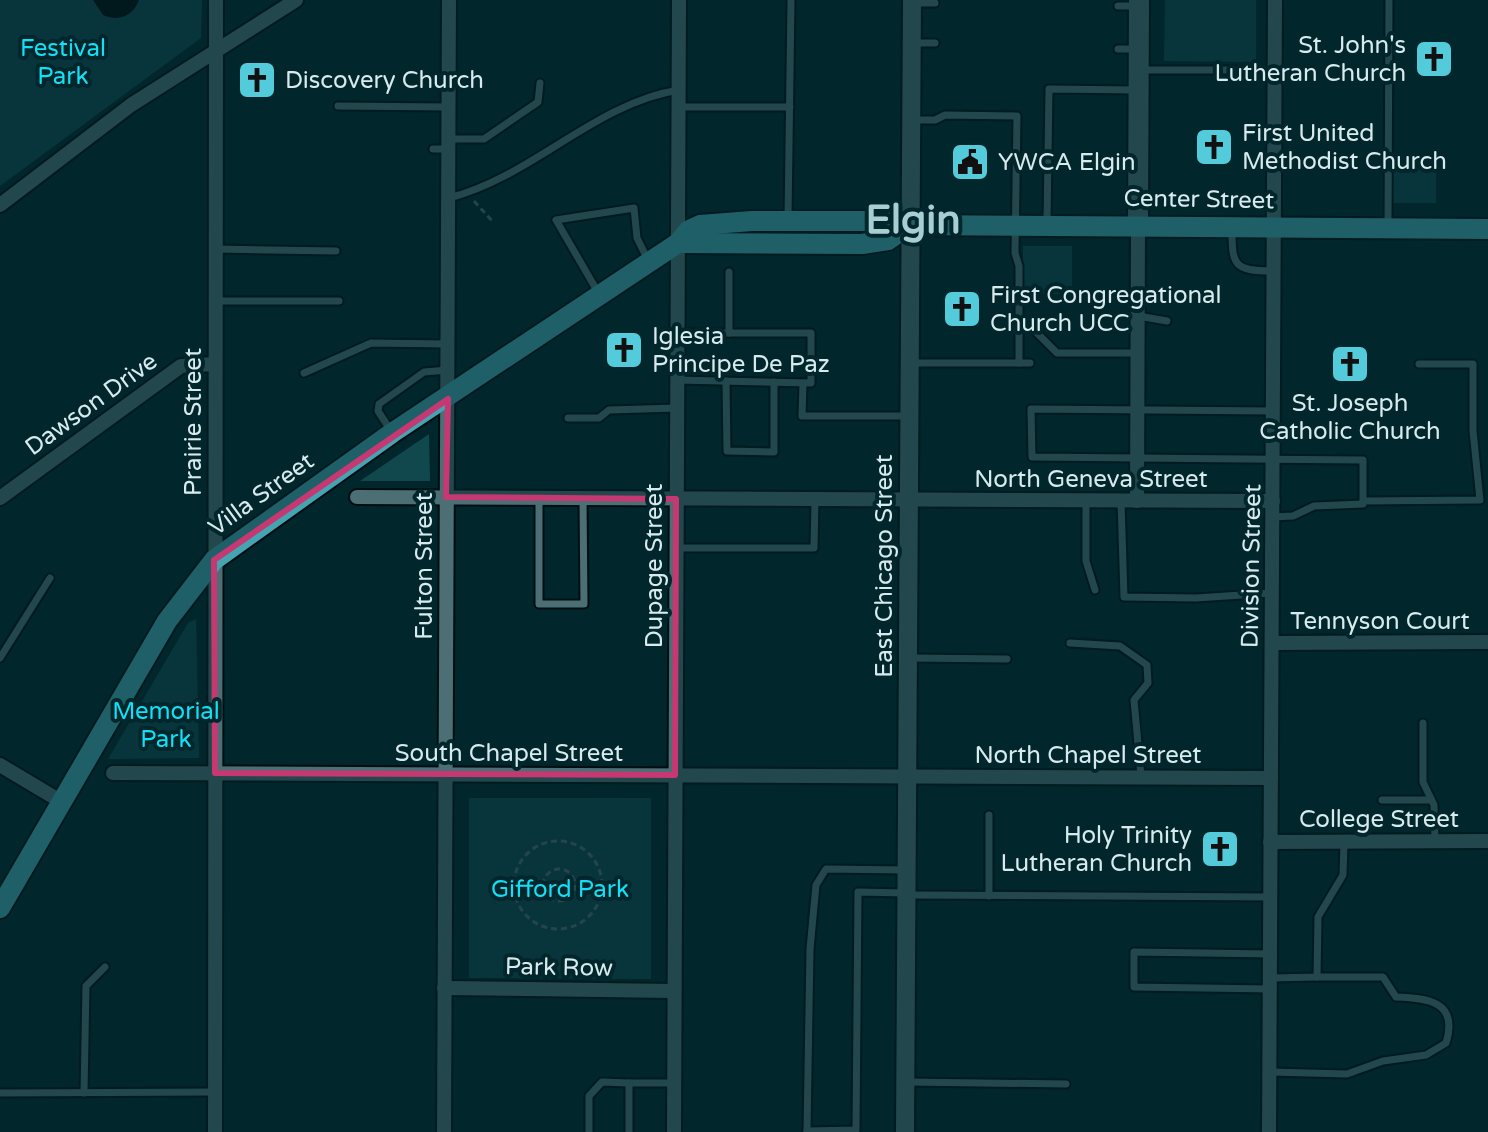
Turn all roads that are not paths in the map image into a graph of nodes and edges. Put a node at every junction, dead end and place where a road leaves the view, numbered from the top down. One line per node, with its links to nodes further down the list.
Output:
1 (216, 0): 13 (street, Prairie Street)
2 (296, 0): 13 (street)
3 (449, 0): 19 (street, Fulton Street)
4 (679, 0): 17 (street, Dupage Street)
5 (791, 0): 21 (lane)
6 (1275, 0): 15 (street, Division Street)
7 (1389, 0): 34 (lane)
8 (912, 2): 9 (lane); 11 (street, East Chicago Street)
9 (935, 3)
10 (1132, 4): 14 (main road)
11 (911, 42): 12 (lane); 22 (street, East Chicago Street)
12 (935, 43)
13 (216, 50): 26 (street); 37 (street, Prairie Street)
14 (1133, 64): 15 (lane); 28 (lane); 29 (main road)
15 (1275, 70): 33 (street, Division Street)
16 (540, 83): 23 (lane)
17 (679, 90): 20 (street, Dupage Street); 25 (lane)
18 (338, 106): 19 (lane)
19 (449, 107): 23 (street, Fulton Street)
20 (679, 107): 21 (lane); 36 (street, Dupage Street)
21 (790, 107): 27 (lane)
22 (910, 120): 30 (street, East Chicago Street); 31 (lane)
23 (449, 144): 24 (lane); 25 (street, Fulton Street)
24 (433, 149)
25 (449, 198): 50 (street, Fulton Street)
26 (0, 205)
27 (788, 220): 30 (main road, Villa Street); 36 (main road, Villa Street)
28 (1047, 224): 29 (main road, Center Street); 31 (main road, Center Street)
29 (1138, 224): 32 (main road, Center Street); 45 (street)
30 (909, 225): 31 (main road, Center Street); 36 (main road); 52 (street, East Chicago Street)
31 (1016, 225): 53 (lane)
32 (1232, 225): 33 (main road, Center Street); 40 (lane)
33 (1275, 226): 34 (main road, Center Street); 40 (street, Division Street)
34 (1388, 227): 35 (main road, Center Street)
35 (1488, 229)
36 (678, 243): 39 (main road, Villa Street); 48 (street, Dupage Street)
37 (216, 249): 38 (lane); 43 (street, Prairie Street)
38 (336, 251)
39 (649, 262): 42 (main road, Villa Street); 42 (lane)
40 (1275, 271): 66 (street, Division Street)
41 (729, 272): 49 (lane)
42 (600, 296): 63 (main road, Villa Street)
43 (216, 301): 44 (lane); 55 (street, Prairie Street)
44 (339, 301)
45 (1138, 316): 46 (lane); 51 (street)
46 (1167, 321)
47 (1036, 332): 51 (lane)
48 (677, 333): 49 (lane); 59 (street, Dupage Street)
49 (729, 333): 62 (lane)
50 (448, 344): 57 (street, Fulton Street); 58 (lane)
51 (1138, 353): 65 (street)
52 (909, 363): 53 (lane); 67 (street, East Chicago Street)
53 (1019, 363): 54 (lane)
54 (1030, 363)
55 (215, 364): 74 (street, Dawson Drive); 87 (street, Prairie Street)
56 (1419, 364): 84 (lane)
57 (448, 370): 63 (street, Fulton Street); 69 (lane)
58 (304, 373)
59 (677, 380): 60 (lane); 64 (street, Dupage Street)
60 (726, 381): 61 (lane); 61 (lane)
61 (774, 382): 62 (lane)
62 (803, 383): 67 (lane)
63 (448, 399): 69 (main road, Villa Street); 73 (street, Fulton Street)
64 (677, 408): 68 (lane); 77 (street, Dupage Street)
65 (1137, 410): 66 (lane); 70 (street); 70 (lane)
66 (1274, 411): 71 (street, Division Street)
67 (909, 416): 79 (street, East Chicago Street)
68 (568, 418)
69 (392, 433): 87 (main road, Villa Street)
70 (1137, 457): 71 (lane); 82 (street)
71 (1274, 459): 83 (street, Division Street); 84 (lane)
72 (357, 497): 73 (street, North Geneva Street)
73 (446, 497): 75 (street, North Geneva Street); 101 (street, Fulton Street)
74 (0, 498)
75 (539, 498): 76 (street, North Geneva Street); 76 (lane)
76 (583, 499): 77 (street, North Geneva Street)
77 (676, 499): 78 (street, North Geneva Street); 86 (street, Dupage Street)
78 (815, 500): 79 (street, North Geneva Street); 86 (lane)
79 (908, 501): 80 (street, North Geneva Street); 95 (street, East Chicago Street)
80 (1086, 501): 81 (street, North Geneva Street); 89 (lane)
81 (1121, 501): 82 (street, North Geneva Street); 90 (lane)
82 (1137, 501): 83 (street, North Geneva Street)
83 (1273, 501): 85 (street, Division Street)
84 (1363, 501): 85 (lane)
85 (1273, 517): 90 (street, Division Street)
86 (676, 548): 102 (street, Dupage Street)
87 (214, 560): 100 (street, Prairie Street); 108 (main road, Villa Street)
88 (50, 578): 94 (lane)
89 (1095, 590)
90 (1272, 593): 93 (street, Division Street)
91 (1488, 642): 93 (street, Tennyson Court)
92 (1070, 643): 104 (lane)
93 (1272, 643): 105 (street, Division Street)
94 (0, 658)
95 (907, 658): 96 (lane); 103 (street, East Chicago Street)
96 (1007, 659)
97 (1423, 723): 107 (lane)
98 (0, 765): 108 (street)
99 (113, 773): 100 (street, South Chapel Street)
100 (215, 773): 101 (street, South Chapel Street); 130 (street, Prairie Street)
101 (446, 775): 102 (street, South Chapel Street); 123 (street, Fulton Street)
102 (675, 775): 103 (street, South Chapel Street); 124 (street, Dupage Street)
103 (906, 776): 104 (street, North Chapel Street); 114 (street, East Chicago Street)
104 (1141, 777): 105 (street, North Chapel Street)
105 (1271, 778): 112 (street, Division Street)
106 (1382, 800): 107 (lane)
107 (1431, 800): 110 (lane)
108 (62, 802): 118 (main road, Villa Street)
109 (989, 815): 116 (lane)
110 (1435, 841): 111 (street, College Street); 113 (street, College Street)
111 (1488, 841)
112 (1270, 842): 113 (street, College Street); 117 (street, Division Street)
113 (1344, 842): 121 (lane)
114 (906, 870): 115 (street, East Chicago Street); 133 (lane)
115 (906, 894): 116 (lane); 126 (street, East Chicago Street); 133 (lane)
116 (989, 896): 117 (lane)
117 (1271, 897): 119 (street, Division Street)
118 (0, 908)
119 (1271, 954): 122 (street, Division Street); 122 (lane)
120 (105, 967): 132 (lane)
121 (1317, 977): 122 (lane); 125 (lane)
122 (1270, 983): 125 (street, Division Street)
123 (444, 988): 124 (street, Park Row); 135 (street, Fulton Street)
124 (674, 991): 128 (street, Dupage Street)
125 (1270, 1072): 140 (street, Division Street)
126 (905, 1082): 129 (lane); 139 (street, East Chicago Street)
127 (629, 1083): 128 (lane); 136 (lane); 137 (lane)
128 (674, 1083): 138 (street, Dupage Street)
129 (1066, 1084)
130 (215, 1092): 132 (lane); 134 (street, Prairie Street)
131 (0, 1093): 132 (lane)
132 (84, 1093)
133 (807, 1131)
134 (215, 1132)
135 (444, 1132)
136 (589, 1132)
137 (629, 1132)
138 (674, 1132)
139 (905, 1132)
140 (1269, 1132)

